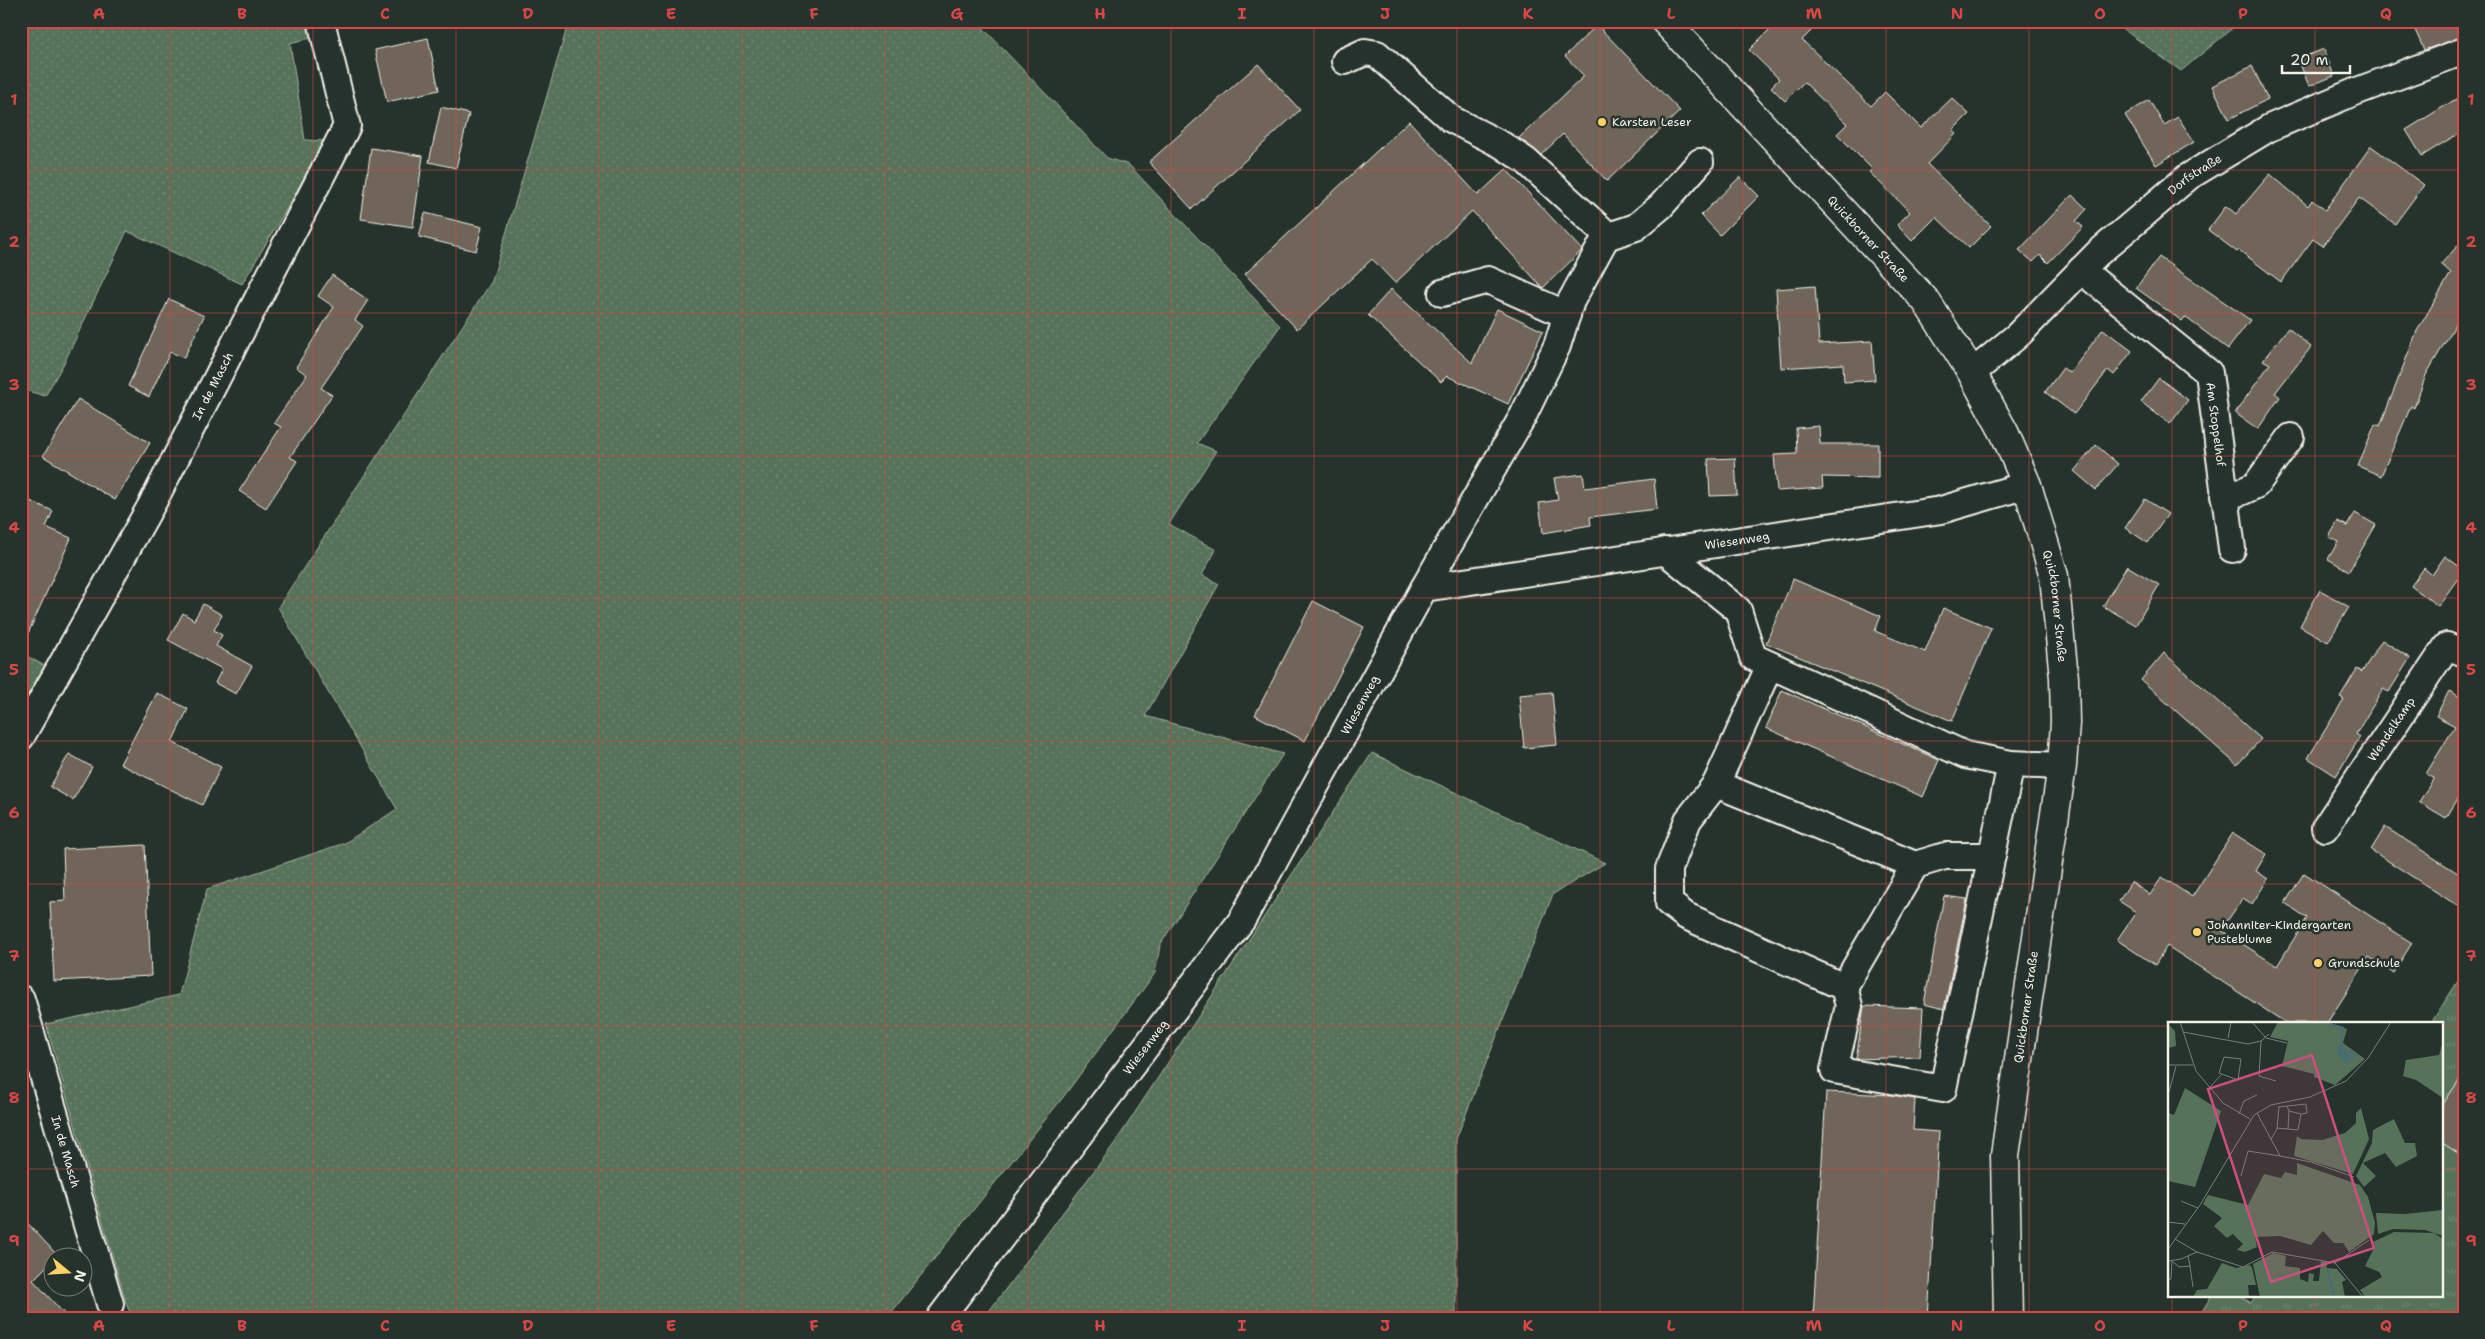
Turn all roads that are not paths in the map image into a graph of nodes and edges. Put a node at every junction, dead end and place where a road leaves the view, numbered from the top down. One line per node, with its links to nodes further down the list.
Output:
1 (321, 21): 19 (street, In de Masch)
2 (1665, 21): 10 (main road, Quickborner Straße)
3 (2464, 51): 7 (street, Dorfstraße)
4 (1345, 61): 6 (street)
5 (1700, 162): 6 (street)
6 (1606, 237): 9 (street)
7 (2081, 270): 10 (street, Dorfstraße); 13 (street, Am Stoppelhof)
8 (1442, 293): 9 (street)
9 (1567, 315): 16 (street)
10 (1972, 373): 12 (main road, Quickborner Straße)
11 (2291, 437): 13 (street)
12 (2026, 485): 15 (street, Wiesenweg); 21 (main road, Quickborner Straße)
13 (2224, 496): 14 (street, Am Stoppelhof)
14 (2232, 549)
15 (1665, 551): 16 (street, Wiesenweg); 18 (street)
16 (1424, 588): 29 (street, Wiesenweg)
17 (2464, 653): 23 (street, Wendelkamp)
18 (1770, 665): 20 (street); 22 (street)
19 (21, 737)
20 (2012, 764): 21 (street); 24 (street)
21 (2062, 766): 30 (main road, Quickborner Straße)
22 (1716, 784): 25 (street); 26 (street)
23 (2325, 828)
24 (1992, 856): 25 (street); 26 (street)
25 (1915, 865): 26 (street)
26 (1844, 987)
27 (21, 999): 28 (street, In de Masch)
28 (110, 1304)
29 (940, 1318)
30 (2008, 1318)

